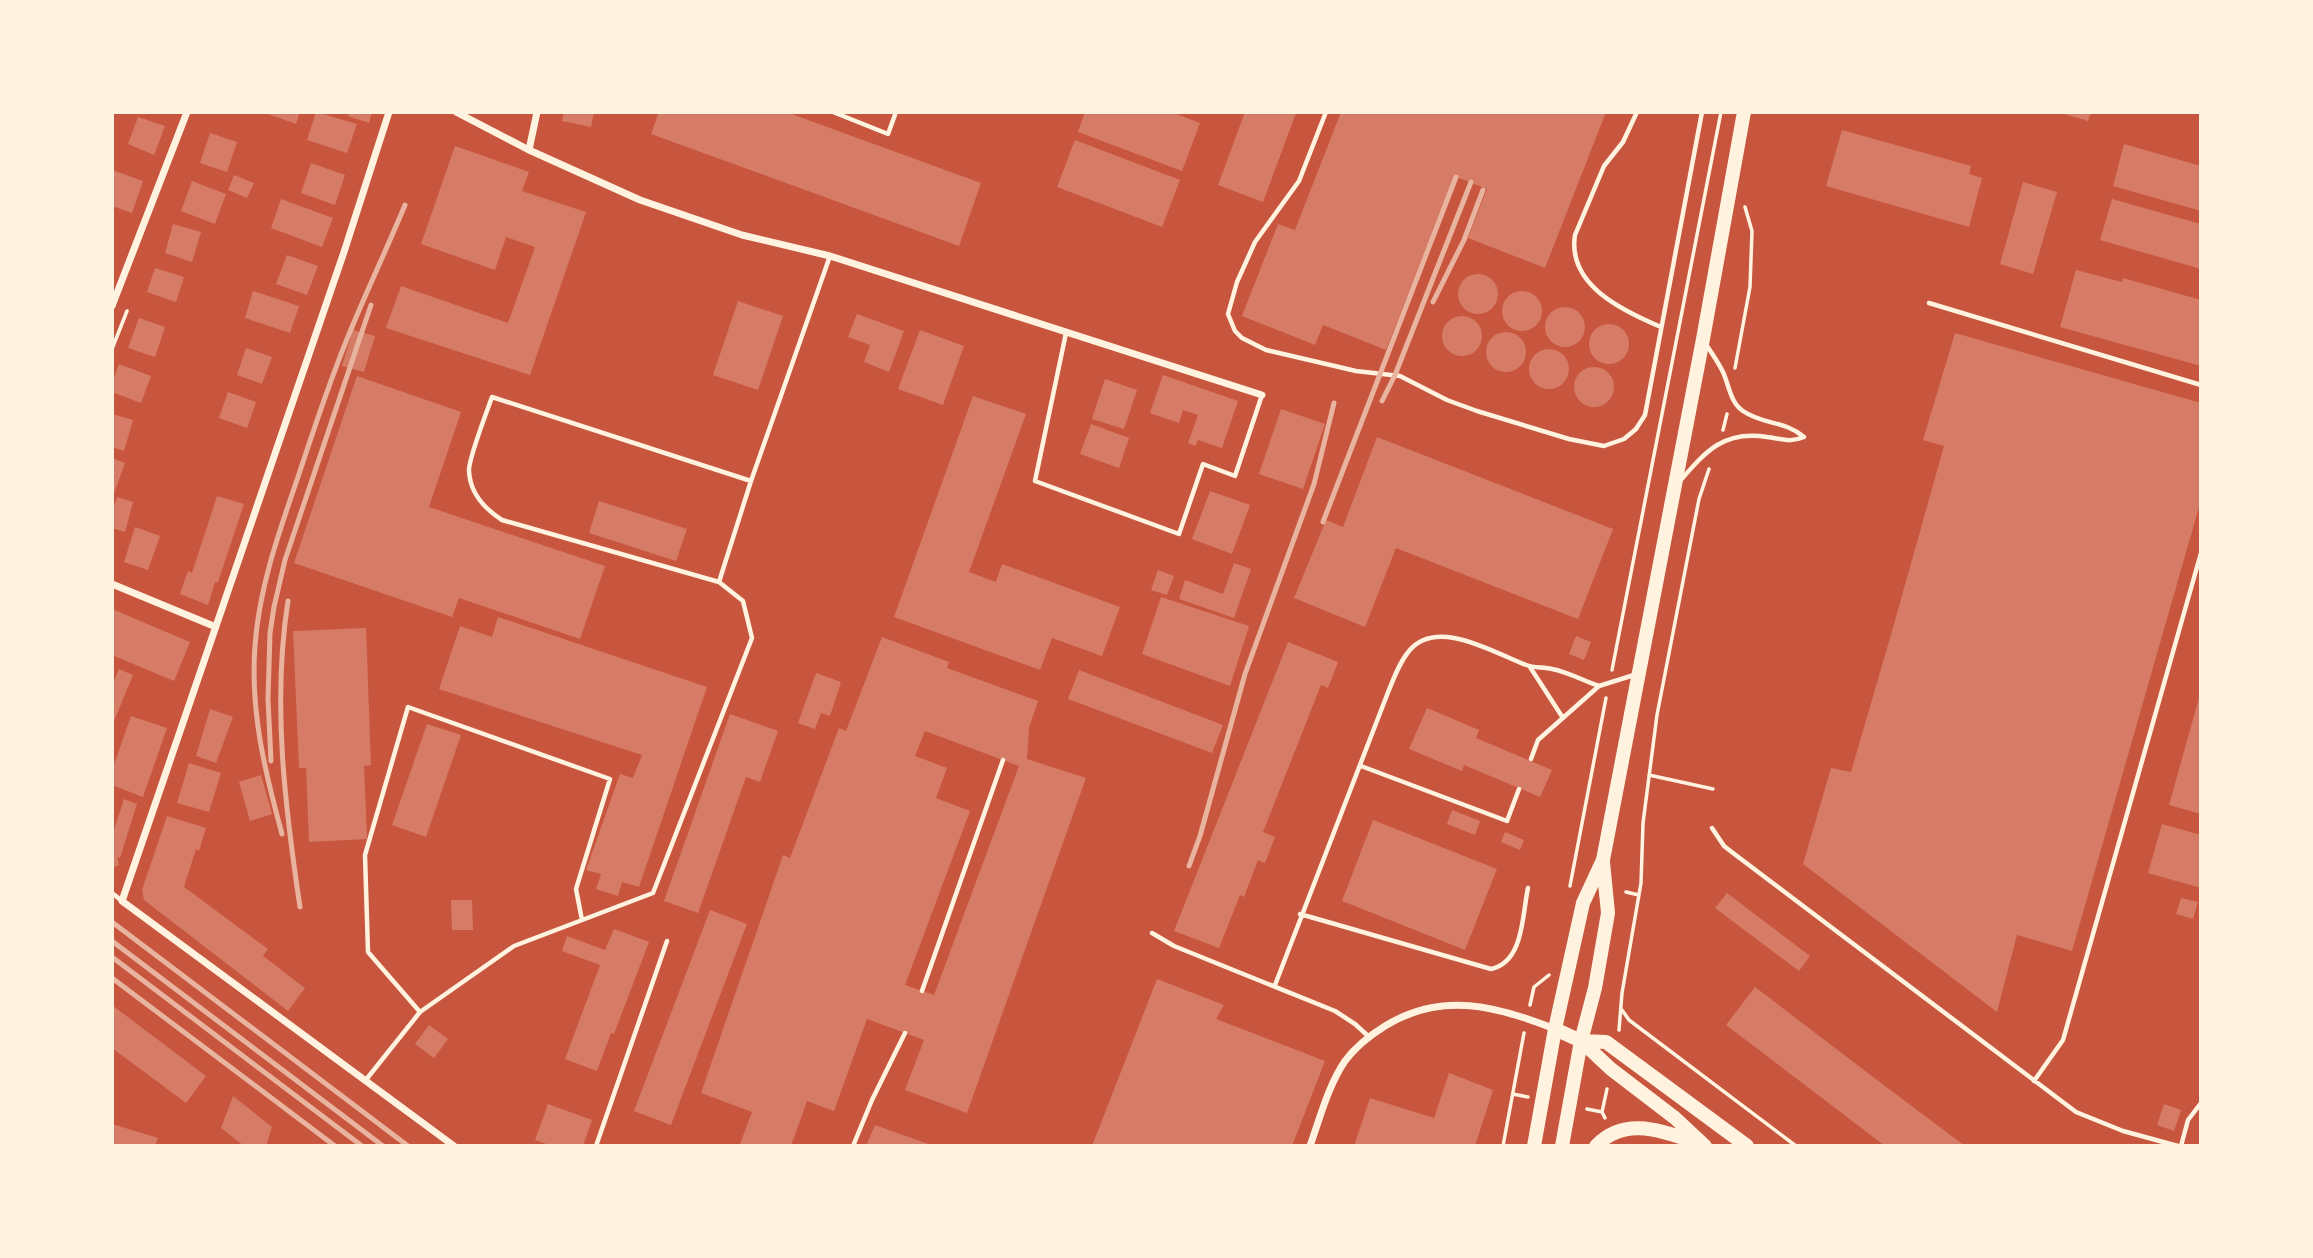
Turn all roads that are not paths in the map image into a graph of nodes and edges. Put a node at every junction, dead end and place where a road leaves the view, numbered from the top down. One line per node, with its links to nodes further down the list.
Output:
1 (187, 112): 14 (street)
2 (389, 112): 25 (street)
3 (537, 112): 11 (street)
4 (833, 112): 5 (lane)
5 (897, 112)
6 (1326, 112): 15 (lane)
7 (1637, 112): 15 (lane)
8 (1702, 112): 15 (lane)
9 (1744, 112): 17 (main road)
10 (459, 113): 11 (street)
11 (529, 150): 12 (street)
12 (830, 256): 16 (street); 20 (lane)
13 (1929, 303): 18 (lane)
14 (112, 306)
15 (1661, 327)
16 (1066, 332): 19 (street); 19 (lane)
17 (1703, 339): 21 (main road); 21 (lane)
18 (2201, 385)
19 (1262, 395)
20 (751, 481): 23 (lane); 23 (lane)
21 (1674, 489): 27 (main road)
22 (2201, 553): 50 (lane)
23 (719, 582): 40 (lane)
24 (112, 584): 25 (street)
25 (216, 627): 38 (street)
26 (1530, 666): 28 (lane); 29 (lane); 32 (lane)
27 (1637, 674): 28 (lane); 35 (main road)
28 (1599, 686): 29 (lane)
29 (1563, 718): 31 (lane)
30 (1003, 760): 44 (lane)
31 (1531, 760)
32 (1361, 766): 33 (lane); 39 (lane)
33 (1519, 789)
34 (1712, 828): 50 (lane)
35 (1603, 860): 46 (main road); 49 (main road)
36 (1528, 888): 39 (lane)
37 (112, 893): 38 (lane)
38 (122, 901): 51 (street)
39 (1300, 914): 43 (lane)
40 (582, 920): 45 (lane); 45 (lane)
41 (1152, 933): 43 (lane)
42 (667, 941): 55 (lane)
43 (1275, 985): 48 (lane)
44 (922, 991)
45 (420, 1012): 51 (lane)
46 (1555, 1029): 48 (street); 49 (main road); 58 (main road)
47 (905, 1033): 56 (lane)
48 (1368, 1036): 57 (street)
49 (1581, 1041): 53 (main road); 59 (main road); 61 (main road)
50 (2034, 1081): 62 (lane)
51 (365, 1082): 54 (street)
52 (2201, 1103): 62 (lane)
53 (1704, 1145): 60 (main road)
54 (454, 1146)
55 (596, 1146)
56 (853, 1146)
57 (1310, 1146)
58 (1535, 1146)
59 (1562, 1146)
60 (1596, 1146)
61 (1747, 1146)
62 (2179, 1146)

